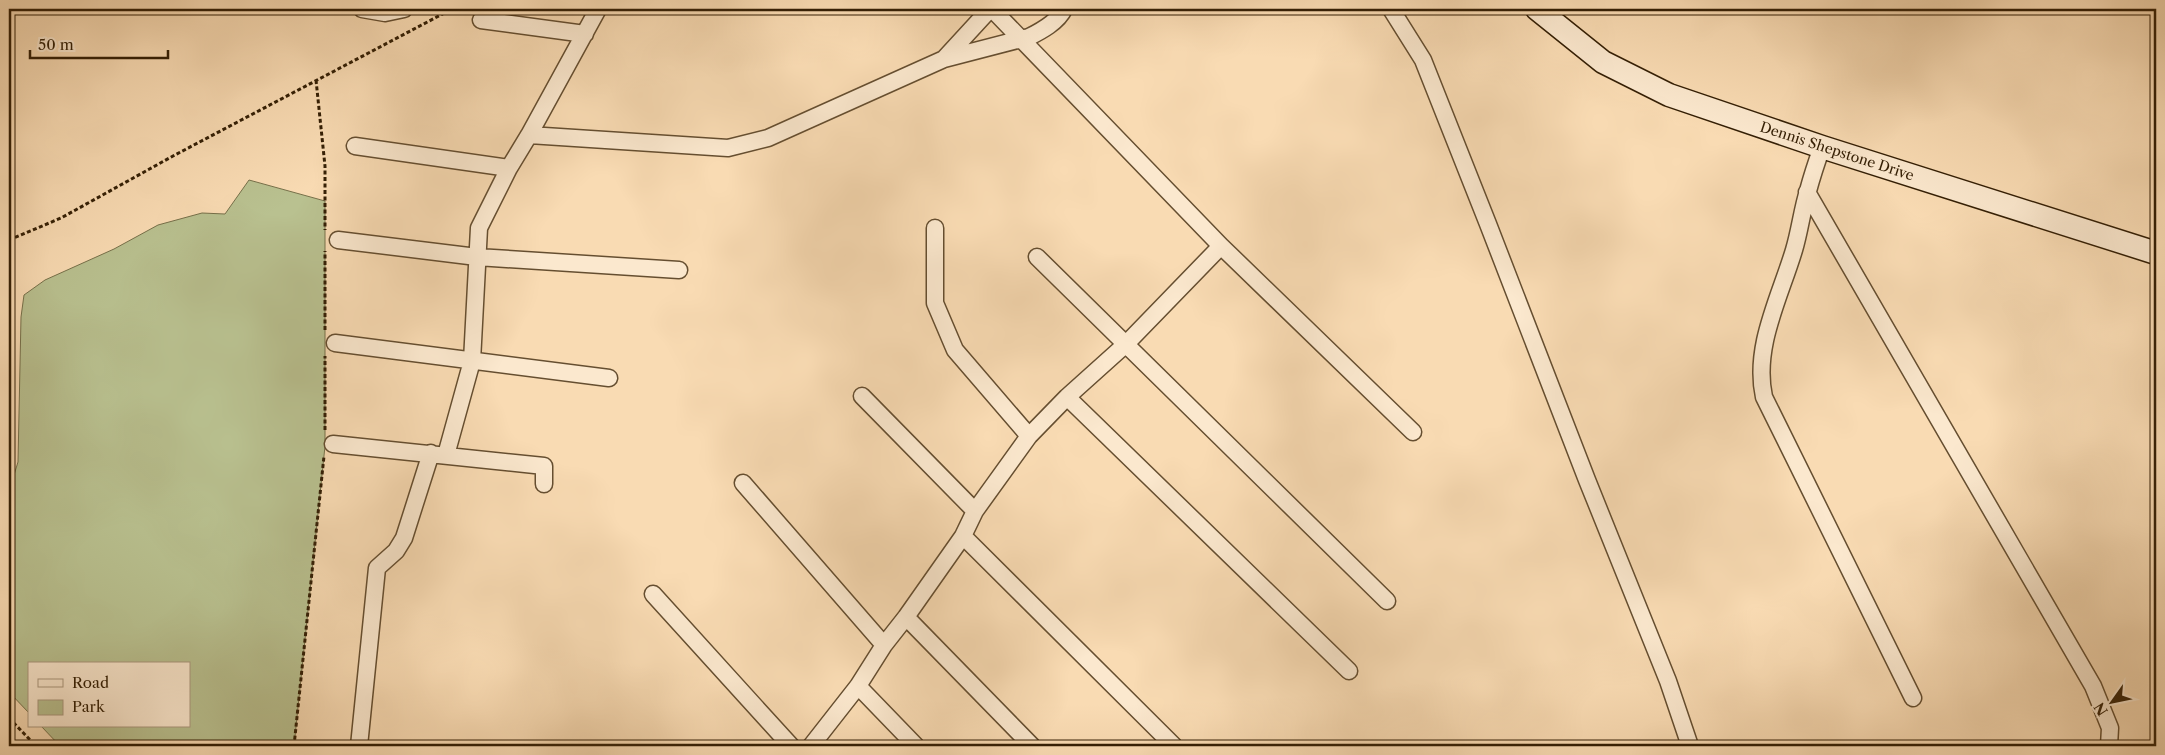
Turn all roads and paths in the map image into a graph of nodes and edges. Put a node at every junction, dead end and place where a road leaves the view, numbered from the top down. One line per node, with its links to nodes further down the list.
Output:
1 (362, 9): 2 (street)
2 (404, 9)
3 (452, 9): 13 (path)
4 (598, 9): 10 (street)
5 (992, 9): 11 (street); 12 (street)
6 (1064, 9): 11 (street)
7 (1392, 9): 57 (street)
8 (1537, 9): 16 (street, Dennis Shepstone Drive)
9 (481, 20): 10 (street)
10 (585, 34): 14 (street)
11 (1020, 40): 12 (street); 22 (street)
12 (944, 59): 14 (street)
13 (316, 80): 20 (path); 21 (path)
14 (529, 135): 17 (street)
15 (355, 146): 17 (street)
16 (1822, 147): 18 (street); 23 (street, Dennis Shepstone Drive)
17 (509, 168): 24 (street)
18 (1807, 192): 47 (street); 58 (street)
19 (935, 228): 34 (street)
20 (9, 240)
21 (329, 240): 24 (street); 27 (path)
22 (1221, 246): 28 (street); 33 (street)
23 (2156, 254)
24 (477, 257): 26 (street); 29 (street)
25 (1037, 257): 28 (street)
26 (679, 270)
27 (328, 344): 29 (street); 35 (path)
28 (1126, 344): 32 (street); 42 (street)
29 (472, 361): 30 (street); 36 (street)
30 (609, 378)
31 (862, 396): 39 (street)
32 (1067, 397): 34 (street); 45 (street)
33 (1413, 432)
34 (1028, 436): 39 (street)
35 (327, 442): 36 (street); 50 (path)
36 (438, 454): 38 (street); 51 (street)
37 (743, 483): 44 (street)
38 (544, 484)
39 (975, 511): 40 (street)
40 (963, 536): 43 (street); 56 (street)
41 (653, 594): 52 (street)
42 (1388, 601)
43 (906, 618): 44 (street); 55 (street)
44 (884, 645): 46 (street)
45 (1350, 671)
46 (858, 686): 53 (street); 54 (street)
47 (1913, 698)
48 (9, 718): 49 (path)
49 (36, 746)
50 (294, 746)
51 (359, 746)
52 (791, 746)
53 (811, 746)
54 (916, 746)
55 (1032, 746)
56 (1174, 746)
57 (1690, 746)
58 (2109, 746)

